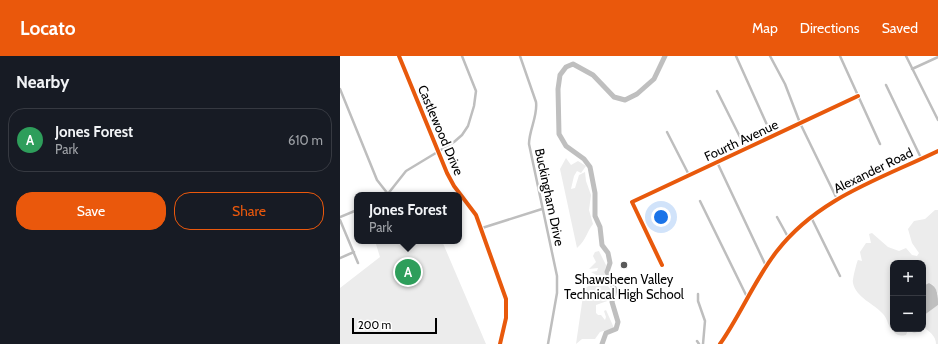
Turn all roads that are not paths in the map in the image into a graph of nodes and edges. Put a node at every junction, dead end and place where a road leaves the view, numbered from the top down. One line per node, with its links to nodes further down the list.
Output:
1 (399, 56): 21 (street, Castlewood Drive)
2 (462, 56): 21 (street)
3 (520, 56): 31 (street, Buckingham Drive)
4 (736, 56): 17 (street)
5 (770, 56): 15 (street)
6 (840, 56): 13 (street)
7 (906, 56): 9 (street)
8 (938, 57): 9 (street)
9 (912, 70): 14 (street)
10 (886, 85): 22 (street)
11 (340, 89): 25 (street)
12 (717, 91): 19 (street)
13 (858, 96): 15 (street, Fourth Avenue); 18 (street)
14 (938, 120)
15 (800, 123): 17 (street, Fourth Avenue); 29 (street)
16 (667, 132): 24 (street)
17 (772, 136): 19 (street, Fourth Avenue)
18 (880, 144)
19 (746, 149): 23 (street, Fourth Avenue)
20 (938, 151): 22 (street, Alexander Road)
21 (438, 152): 26 (street); 27 (street, Castlewood Drive)
22 (921, 158): 29 (street, Alexander Road)
23 (717, 162): 24 (street, Fourth Avenue); 43 (street)
24 (689, 175): 42 (street, Fourth Avenue)
25 (386, 192)
26 (390, 192)
27 (460, 192)
28 (462, 194): 37 (street, Castlewood Drive)
29 (837, 198): 33 (street, Alexander Road)
30 (700, 201): 46 (street)
31 (542, 209): 37 (street); 49 (street, Buckingham Drive)
32 (354, 211): 34 (street)
33 (810, 216): 38 (street, Alexander Road); 44 (street)
34 (340, 217)
35 (777, 217): 38 (street)
36 (340, 220): 39 (street)
37 (482, 228): 48 (street, Castlewood Drive)
38 (788, 237): 43 (street, Alexander Road)
39 (354, 252): 40 (street); 41 (street)
40 (340, 258)
41 (358, 263)
42 (662, 265)
43 (766, 266): 46 (street, Alexander Road)
44 (840, 276)
45 (698, 294): 51 (street)
46 (747, 297): 52 (street, Alexander Road)
47 (697, 341): 50 (street)
48 (500, 344)
49 (548, 344)
50 (699, 344)
51 (702, 344)
52 (720, 344)

